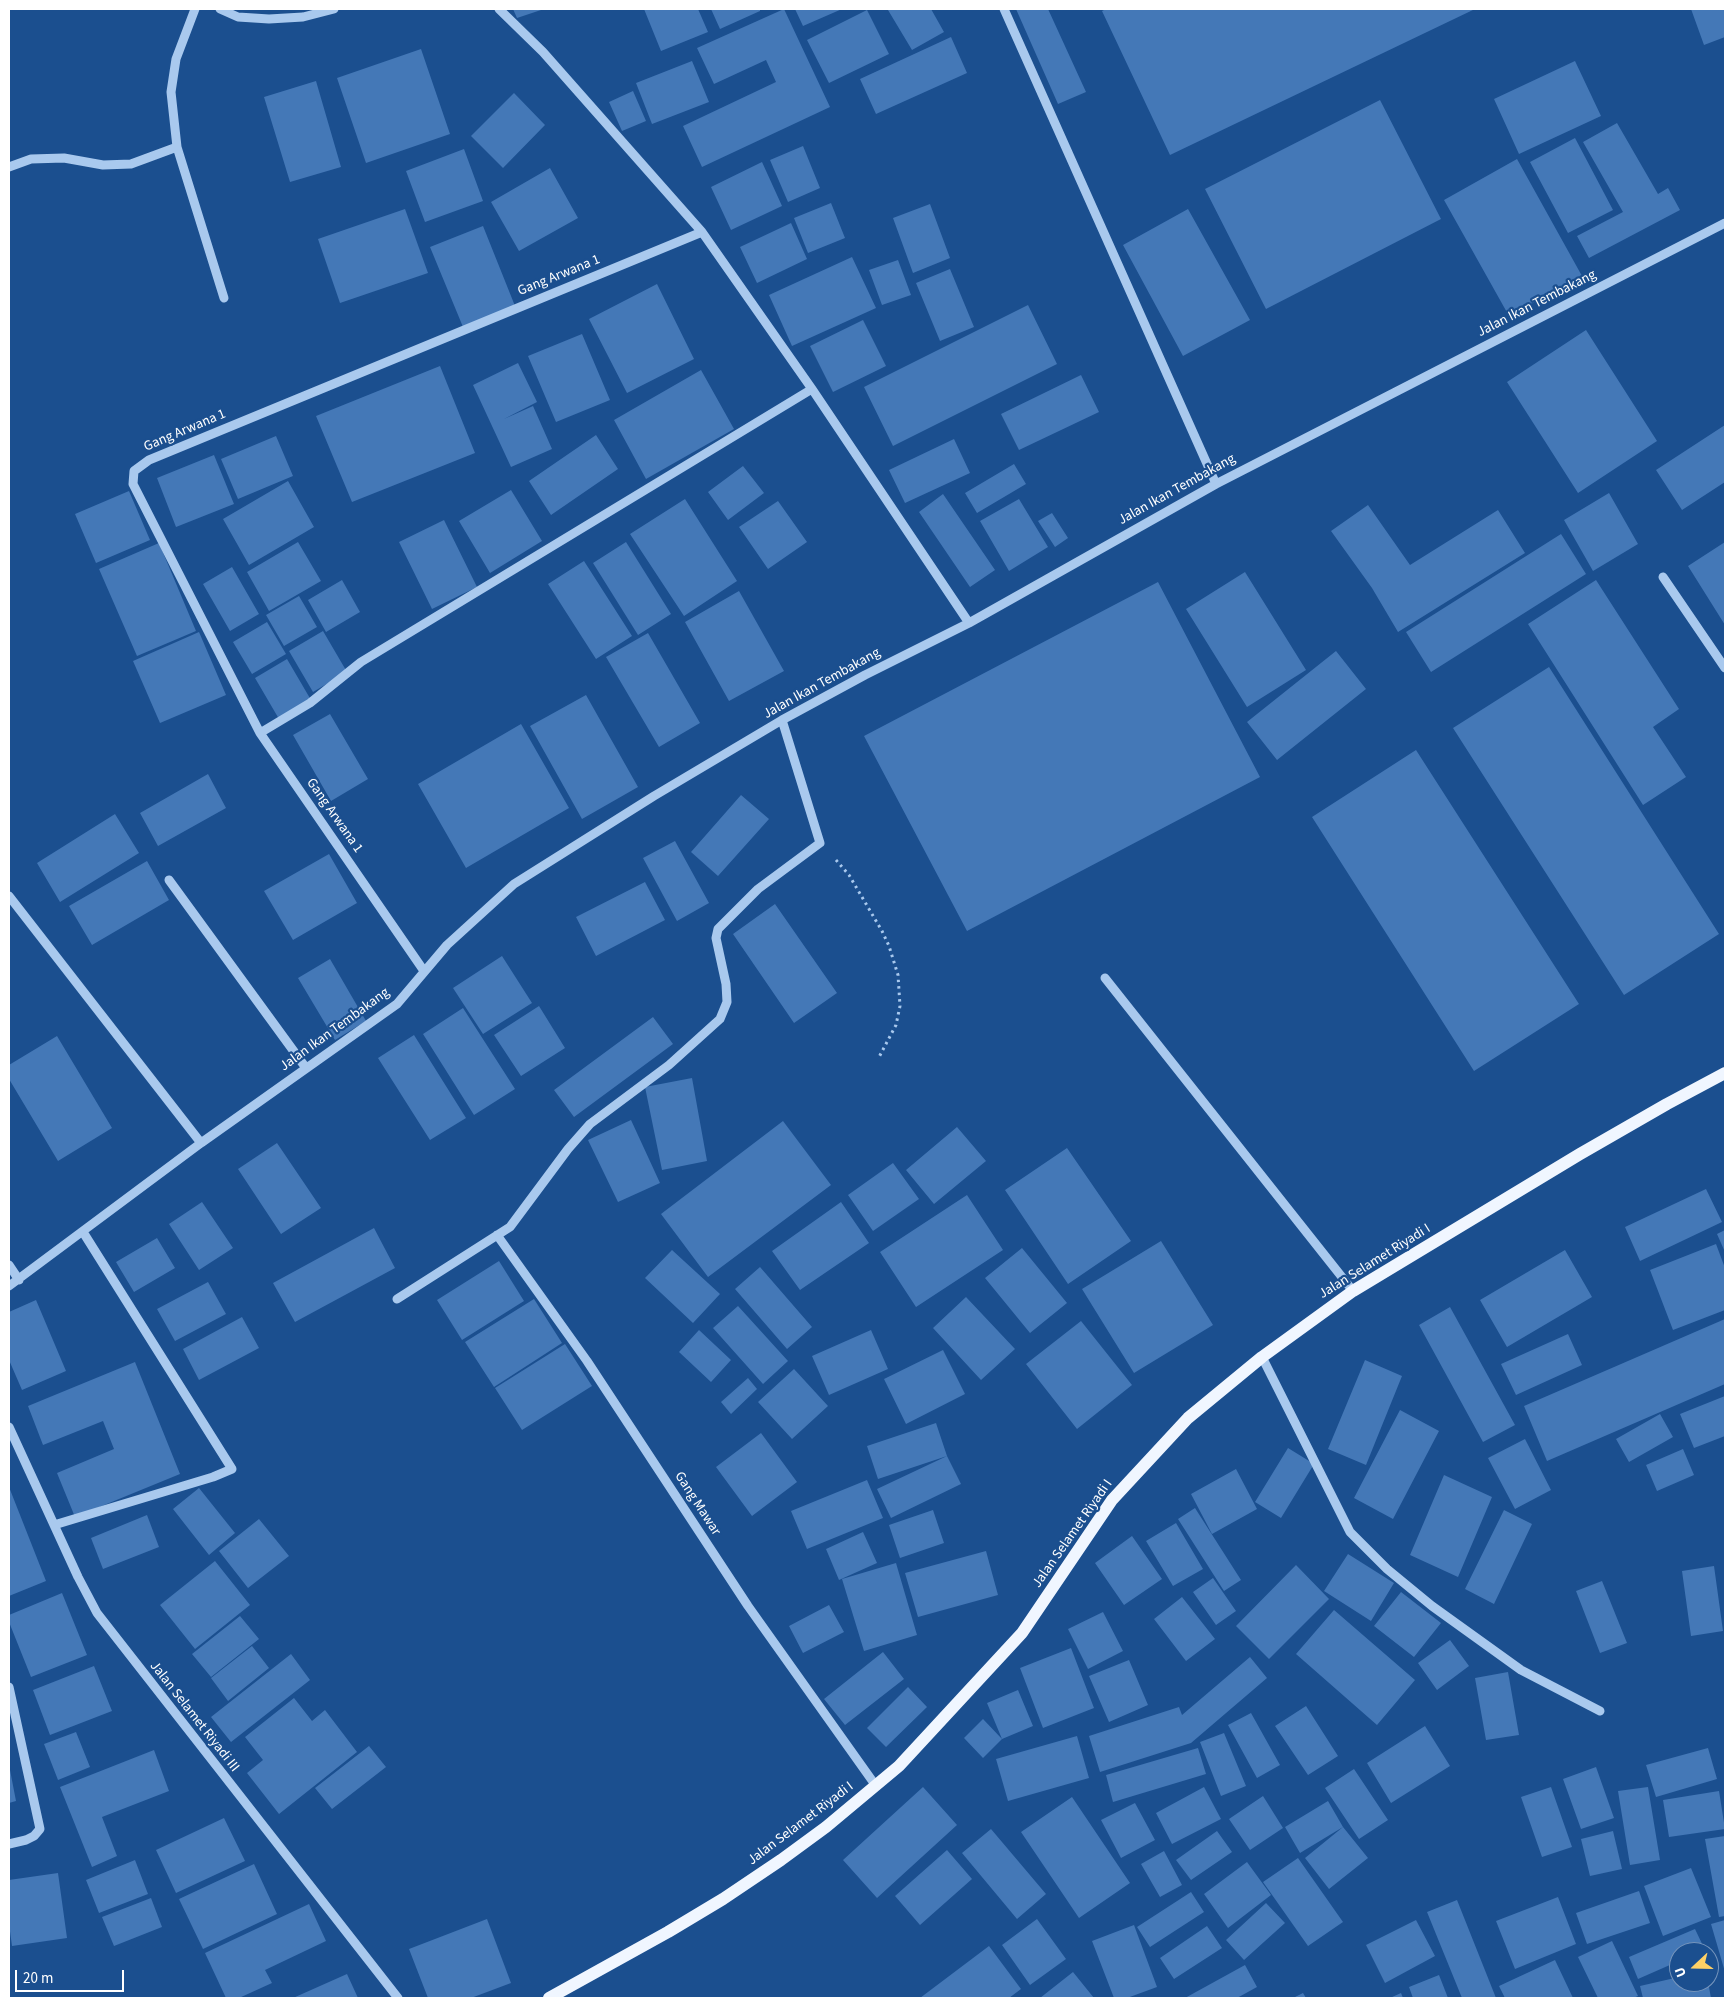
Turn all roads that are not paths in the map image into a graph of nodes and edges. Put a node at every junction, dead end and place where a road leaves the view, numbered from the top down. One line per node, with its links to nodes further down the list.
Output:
1 (195, 9): 6 (street)
2 (220, 9): 3 (street)
3 (334, 9)
4 (499, 9): 9 (street)
5 (1004, 9): 12 (street)
6 (177, 147): 7 (street); 10 (street)
7 (9, 167)
8 (1725, 223): 12 (street, Jalan Ikan Tembakang)
9 (702, 232): 11 (street); 17 (street, Gang Arwana 1)
10 (224, 298)
11 (812, 389): 14 (street); 17 (street)
12 (1216, 484): 14 (street, Jalan Ikan Tembakang)
13 (1663, 578): 15 (street)
14 (969, 623): 16 (street, Jalan Ikan Tembakang)
15 (1725, 668)
16 (782, 720): 20 (street, Jalan Ikan Tembakang); 26 (street)
17 (260, 733): 20 (street, Gang Arwana 1)
18 (169, 880): 22 (street)
19 (9, 896): 24 (street)
20 (424, 971): 22 (street, Jalan Ikan Tembakang)
21 (1106, 978): 30 (street)
22 (306, 1068): 24 (street, Jalan Ikan Tembakang)
23 (1725, 1073): 30 (main road, Jalan Selamet Riyadi I)
24 (201, 1143): 25 (street, Jalan Ikan Tembakang)
25 (83, 1232): 28 (street, Jalan Ikan Tembakang); 34 (street)
26 (497, 1235): 31 (street); 37 (street, Gang Mawar)
27 (9, 1265): 28 (street)
28 (19, 1280): 29 (street, Jalan Ikan Tembakang)
29 (9, 1286)
30 (1353, 1291): 32 (main road, Jalan Selamet Riyadi I)
31 (397, 1298)
32 (1262, 1357): 36 (street); 37 (main road, Jalan Selamet Riyadi I)
33 (9, 1427): 34 (street, Jalan Selamet Riyadi III)
34 (54, 1525): 39 (street, Jalan Selamet Riyadi III)
35 (9, 1687): 38 (street)
36 (1600, 1711)
37 (876, 1786): 40 (main road, Jalan Selamet Riyadi I)
38 (9, 1844)
39 (398, 1998)
40 (549, 1998)

